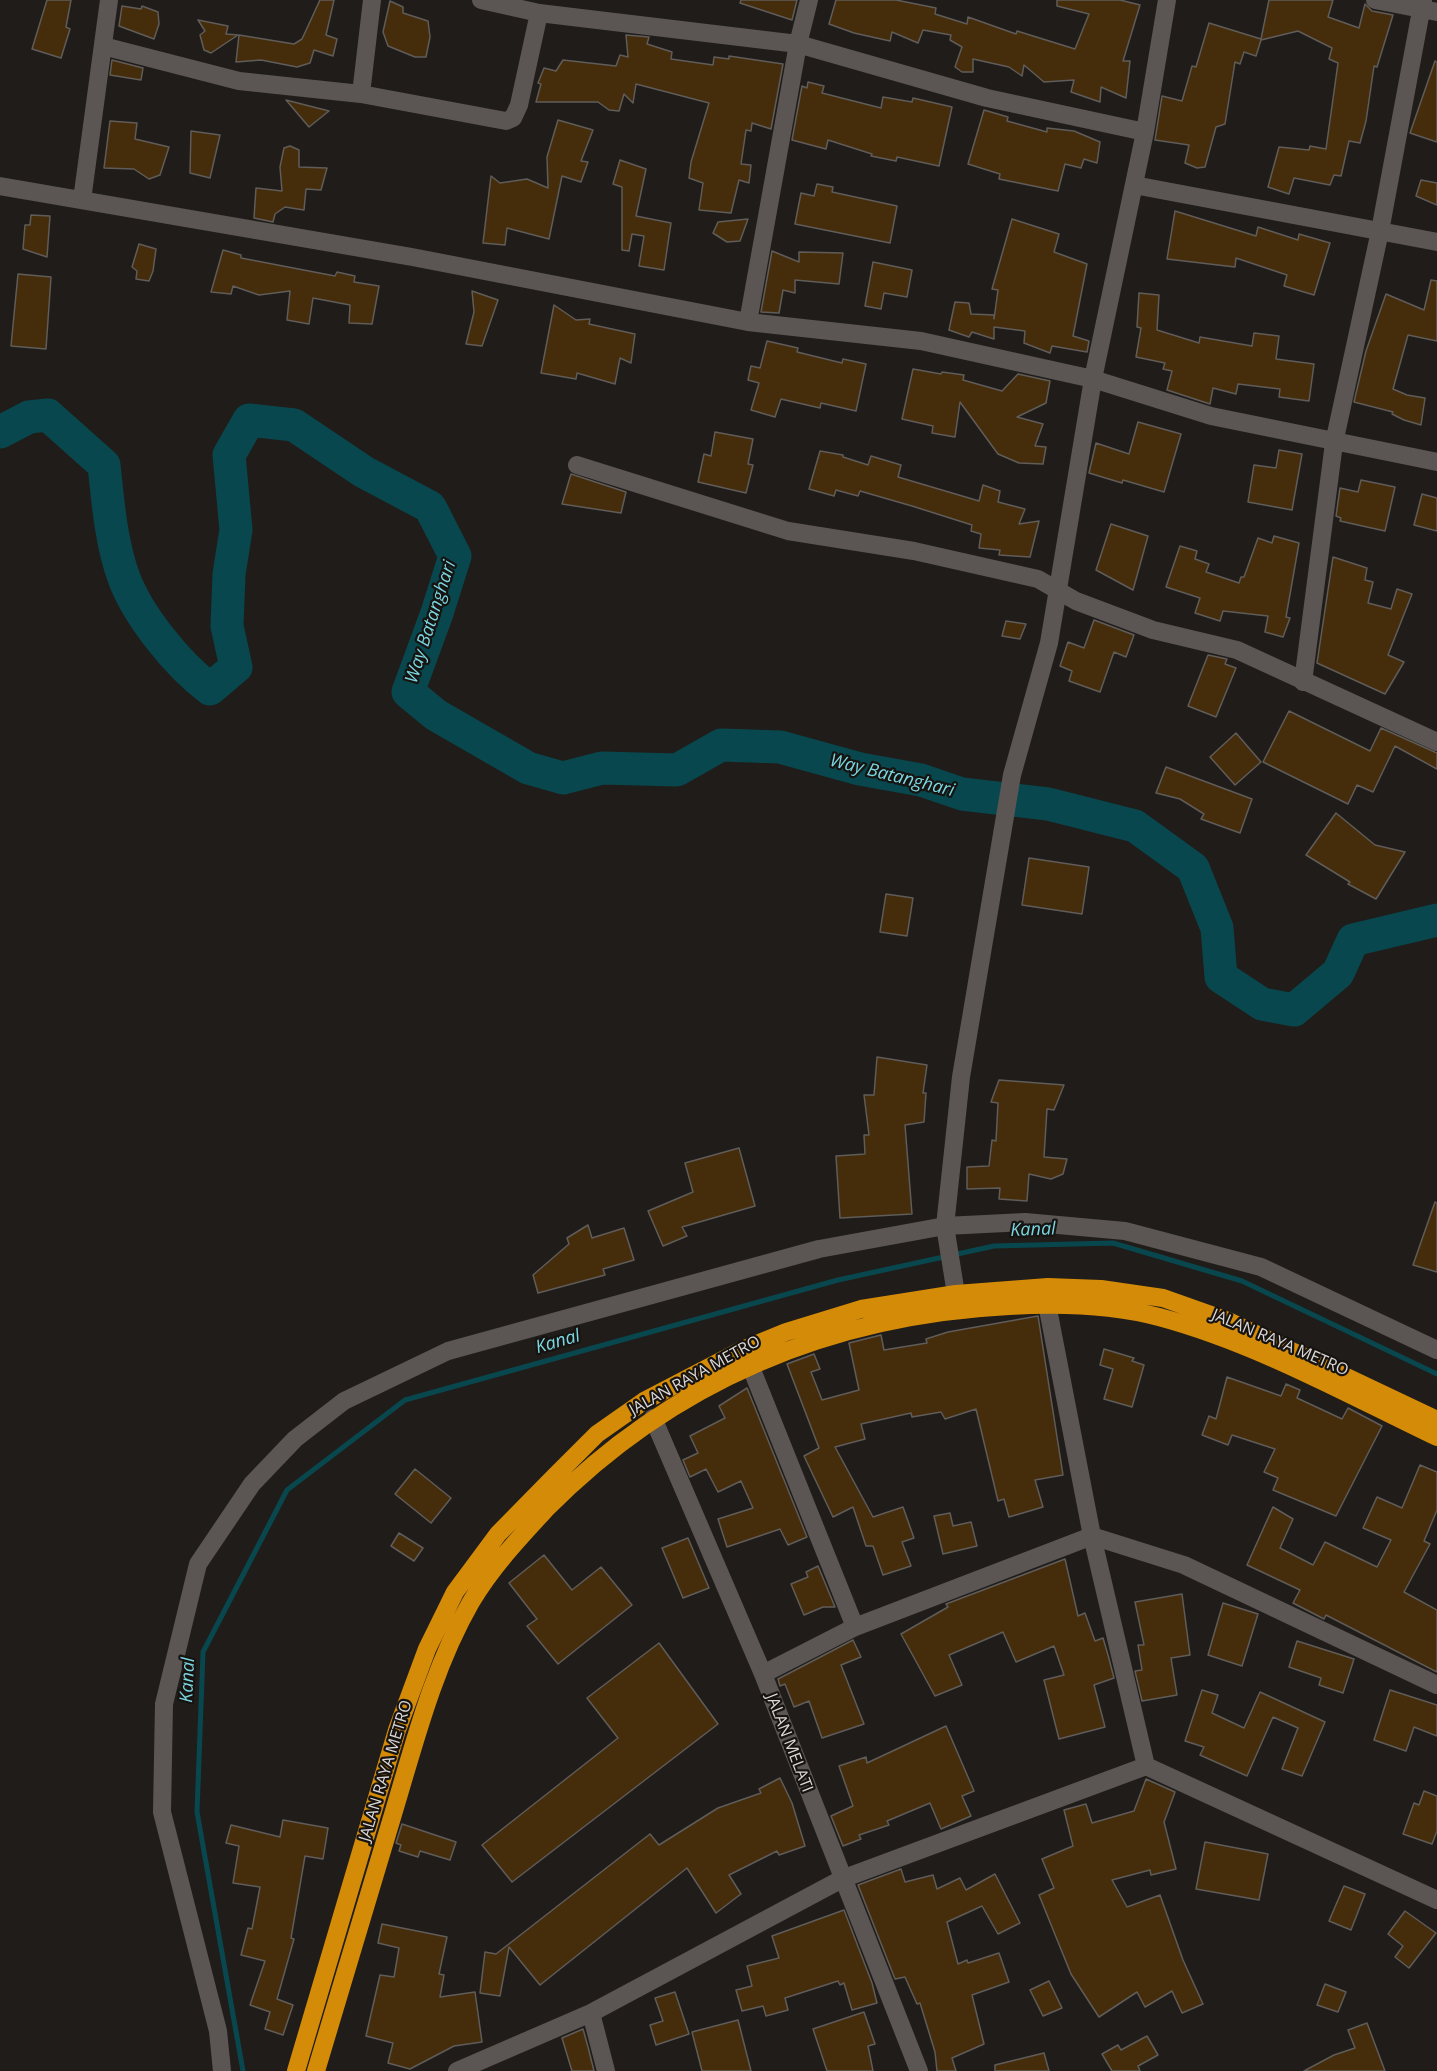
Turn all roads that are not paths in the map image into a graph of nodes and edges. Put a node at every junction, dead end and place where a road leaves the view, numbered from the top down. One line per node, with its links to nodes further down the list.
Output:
1 (109, 0): 10 (street)
2 (372, 0): 11 (street)
3 (481, 0): 8 (street)
4 (809, 0): 9 (street)
5 (1167, 0): 12 (street)
6 (1375, 0): 7 (street)
7 (1427, 7): 16 (street)
8 (539, 13): 9 (street); 11 (street)
9 (798, 44): 12 (street); 18 (street)
10 (103, 46): 11 (street); 15 (street)
11 (361, 94)
12 (1145, 132): 13 (street)
13 (1134, 185): 16 (street); 19 (street)
14 (0, 186): 15 (street)
15 (82, 200): 18 (street)
16 (1380, 231): 17 (street); 20 (street)
17 (1437, 242)
18 (748, 322): 19 (street)
19 (1093, 379): 20 (street); 23 (street)
20 (1334, 442): 21 (street); 24 (street)
21 (1437, 462)
22 (577, 465): 23 (street)
23 (1059, 589): 24 (street); 26 (street)
24 (1304, 682): 25 (street)
25 (1437, 742)
26 (946, 1234): 27 (street); 29 (street); 44 (street)
27 (956, 1294): 31 (highway); 45 (highway)
28 (1047, 1304): 30 (highway, JALAN RAYA METRO); 31 (highway, JALAN RAYA METRO); 35 (street)
29 (1437, 1350)
30 (750, 1365): 32 (highway, JALAN RAYA METRO); 36 (street)
31 (1399, 1410): 33 (highway); 34 (highway, JALAN RAYA METRO)
32 (653, 1418): 37 (street, JALAN MELATI); 46 (highway, JALAN RAYA METRO)
33 (1437, 1420)
34 (1437, 1437)
35 (1092, 1536): 36 (street); 38 (street); 39 (street)
36 (855, 1626): 37 (street)
37 (763, 1674): 40 (street, JALAN MELATI)
38 (1437, 1685)
39 (1146, 1766): 40 (street); 41 (street)
40 (842, 1879): 42 (street); 49 (street, JALAN MELATI)
41 (1437, 1900)
42 (591, 2013): 43 (street); 48 (street)
43 (491, 2064): 47 (street)
44 (222, 2071)
45 (296, 2071)
46 (316, 2071)
47 (457, 2071)
48 (606, 2071)
49 (920, 2071)

